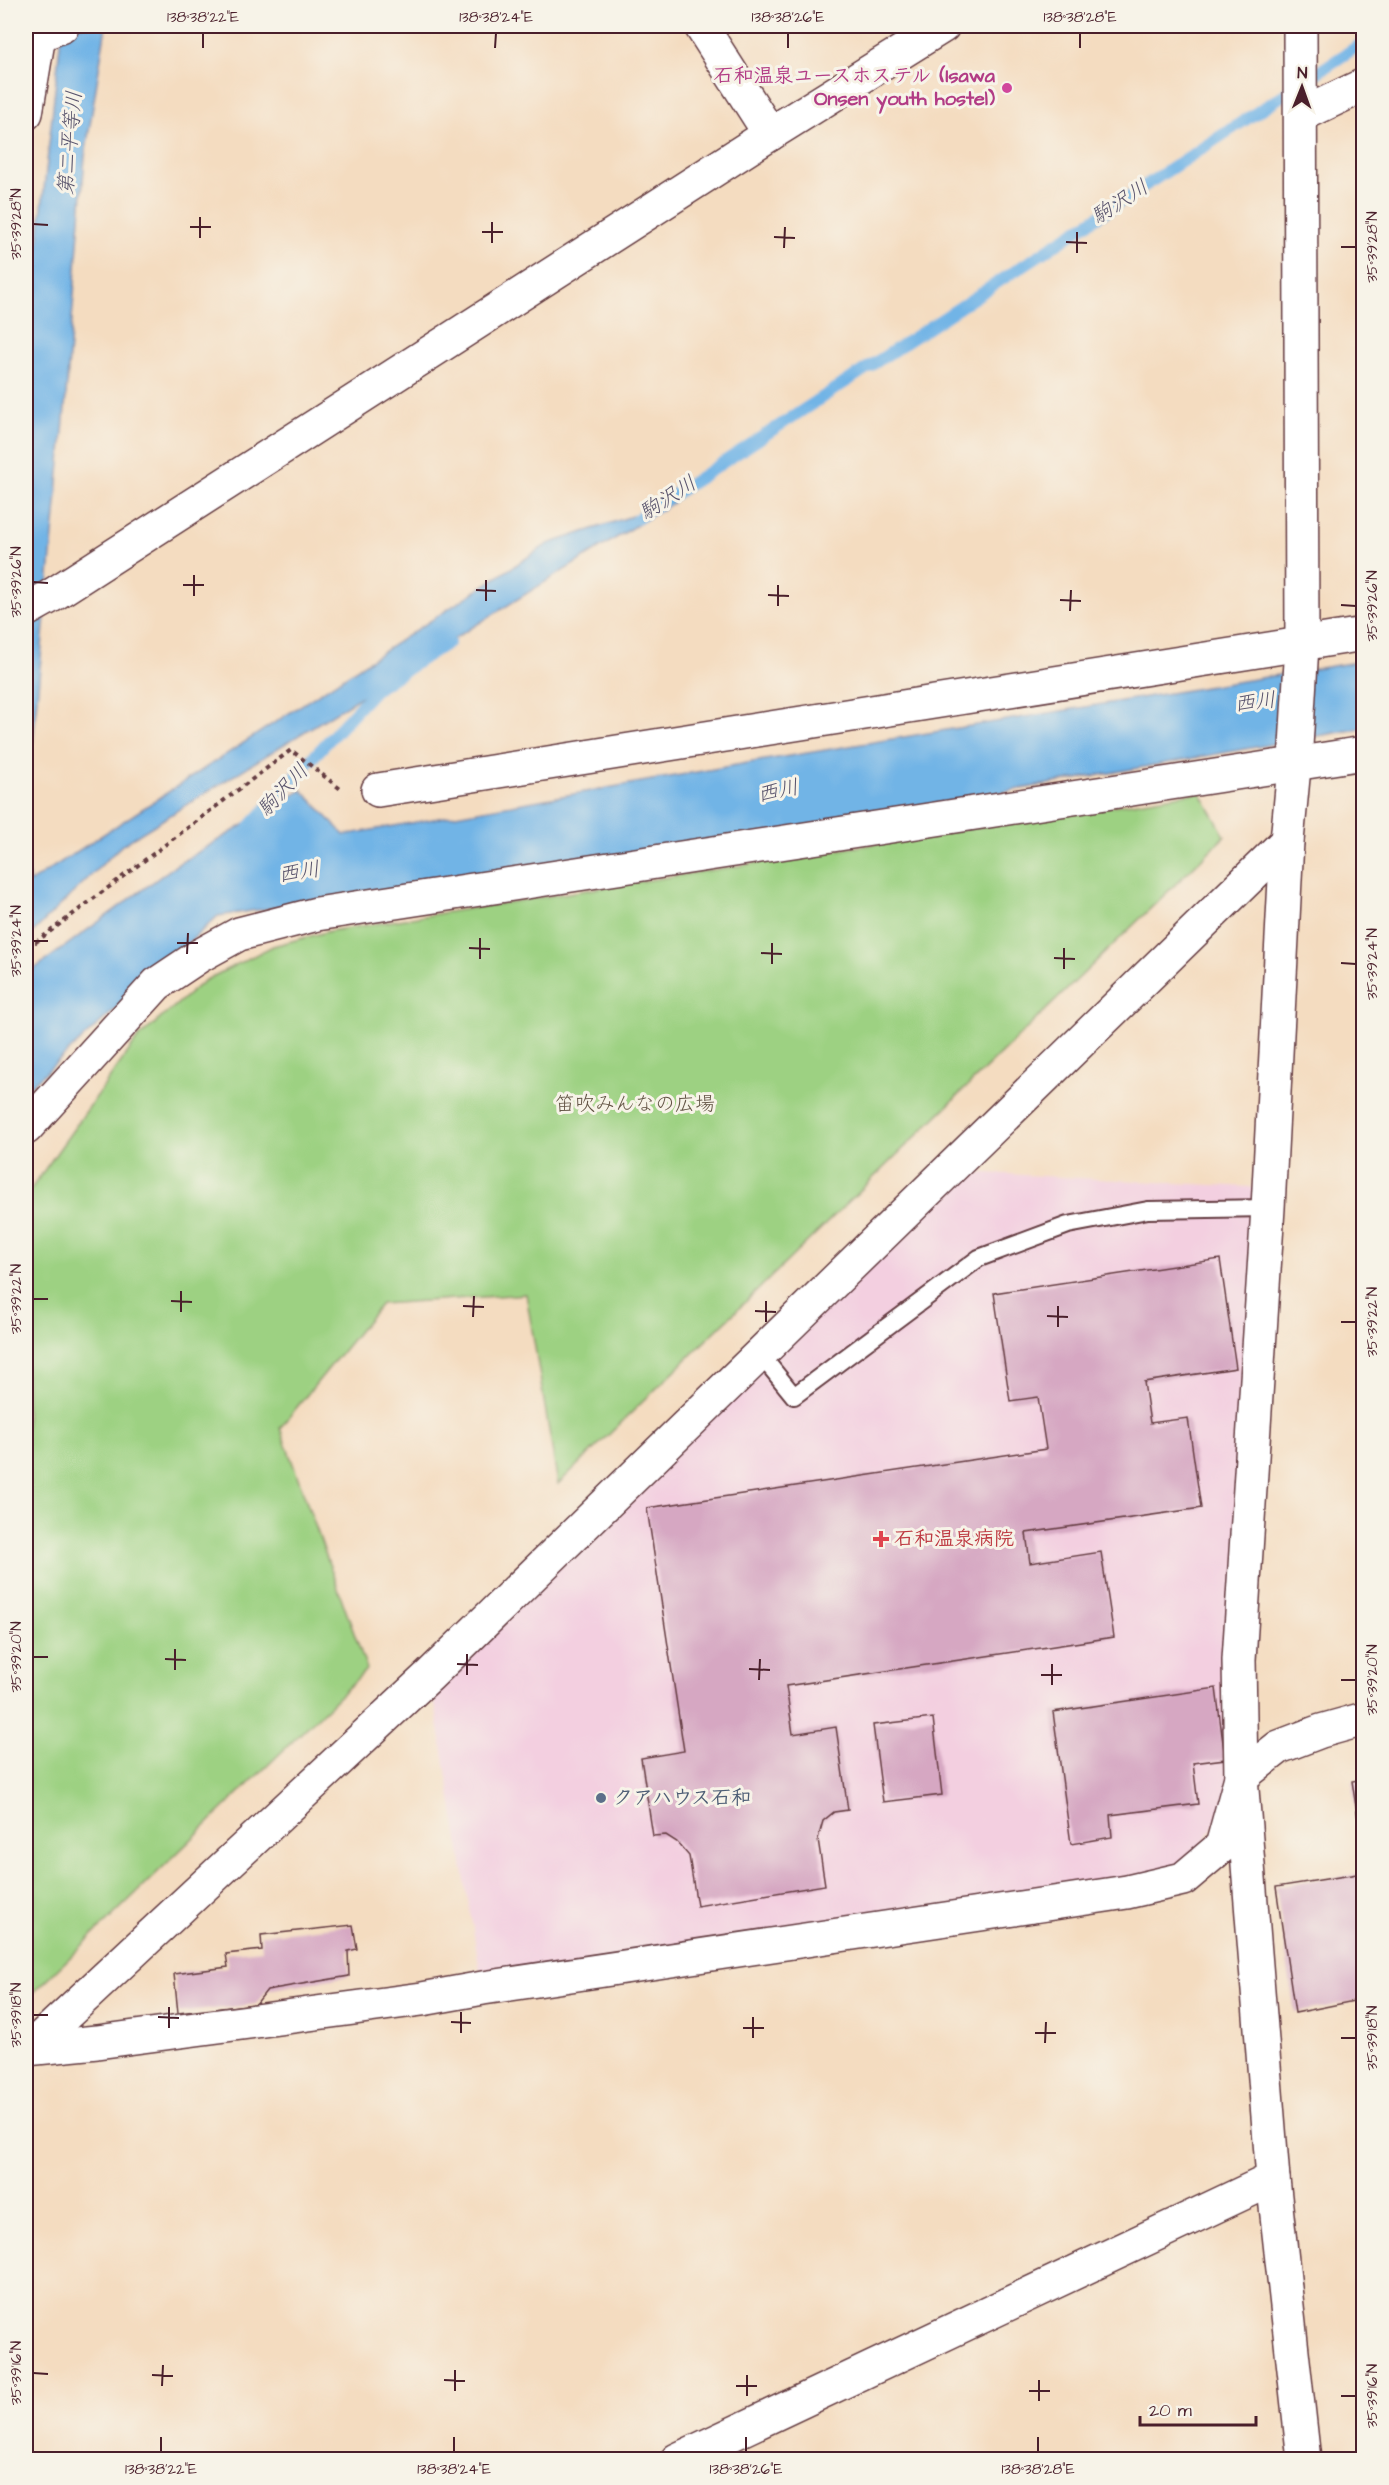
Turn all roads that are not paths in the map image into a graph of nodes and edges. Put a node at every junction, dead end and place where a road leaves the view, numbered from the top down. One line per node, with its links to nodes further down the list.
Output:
1 (701, 26): 8 (street)
2 (943, 26): 8 (street)
3 (44, 33): 6 (street)
4 (1300, 40): 7 (street)
5 (1364, 85): 7 (street)
6 (26, 113)
7 (1301, 114): 11 (street)
8 (770, 134): 9 (street)
9 (38, 603)
10 (1364, 634): 11 (street)
11 (1301, 658): 13 (street); 14 (street)
12 (1364, 753): 13 (street)
13 (1295, 755): 15 (street); 16 (street)
14 (378, 790)
15 (1287, 841): 17 (street); 18 (street)
16 (26, 1128)
17 (1268, 1208): 18 (lane); 20 (street)
18 (760, 1354): 21 (street)
19 (1364, 1719): 20 (street)
20 (1241, 1777): 21 (street); 22 (street)
21 (26, 2050)
22 (1273, 2179): 23 (street); 24 (street)
23 (676, 2460)
24 (1304, 2460)

